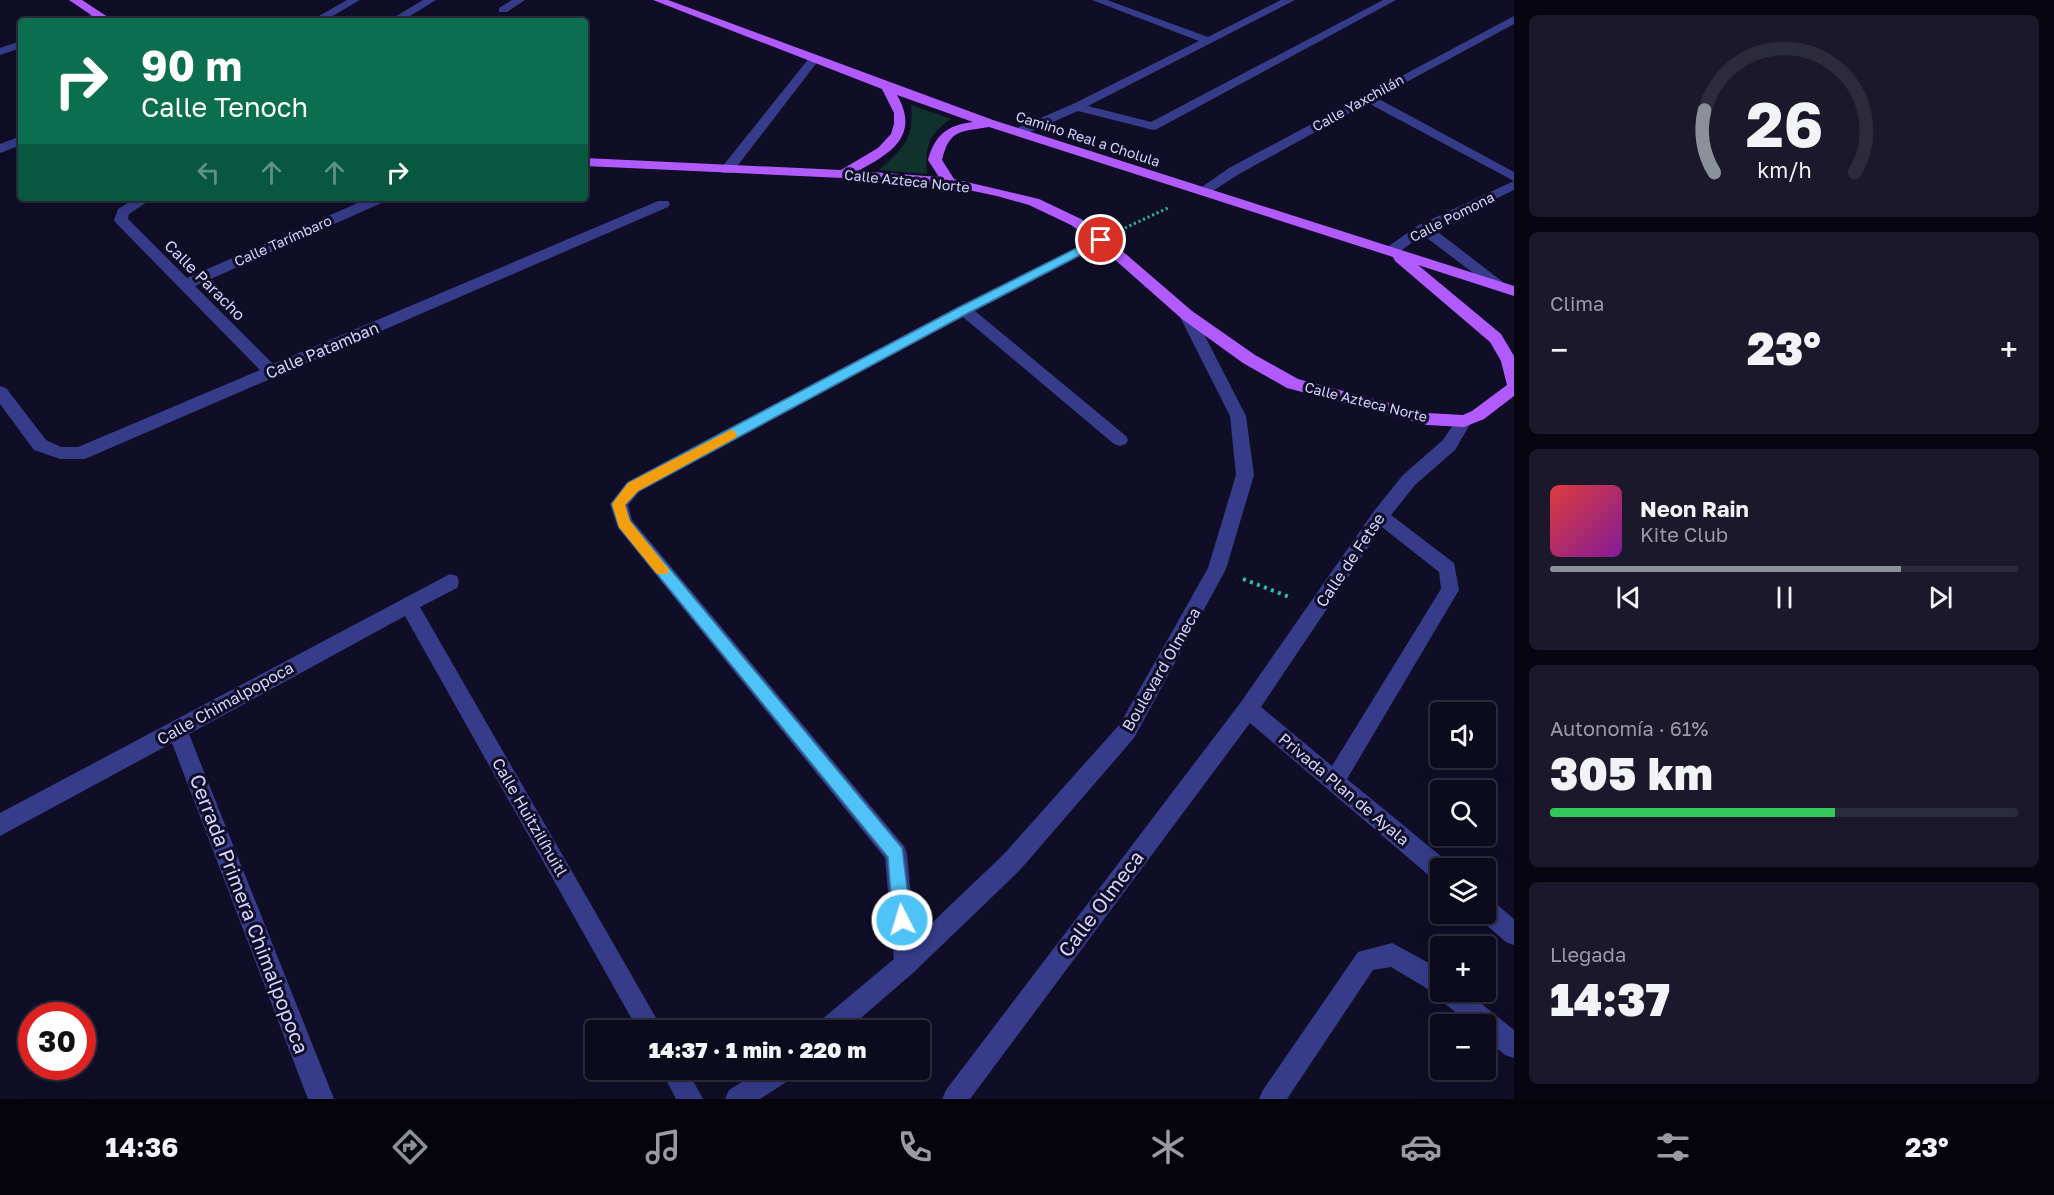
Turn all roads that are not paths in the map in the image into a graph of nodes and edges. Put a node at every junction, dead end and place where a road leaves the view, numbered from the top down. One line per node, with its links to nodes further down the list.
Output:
1 (74, 0): 10 (main road)
2 (355, 0): 11 (street)
3 (431, 0): 12 (street)
4 (520, 0): 9 (street)
5 (658, 0): 17 (main road, Camino Real a Cholula)
6 (1096, 0): 14 (street)
7 (1290, 0): 14 (street)
8 (1390, 0): 20 (street)
9 (502, 10)
10 (103, 18)
11 (324, 18)
12 (399, 18)
13 (1514, 19): 19 (street, Calle Yaxchilán)
14 (1209, 41): 20 (street)
15 (18, 45): 16 (street)
16 (0, 52)
17 (814, 59): 18 (main road, Camino Real a Cholula); 26 (street)
18 (887, 87): 21 (main road, Camino Real a Cholula); 27 (main road)
19 (1368, 98): 28 (street); 31 (street, Calle Yaxchilán)
20 (1077, 107): 22 (street)
21 (989, 123): 22 (main road, Camino Real a Cholula); 29 (main road)
22 (1019, 132): 31 (main road, Camino Real a Cholula)
23 (18, 141): 24 (street)
24 (0, 149)
25 (588, 162): 26 (main road, Calle Azteca Norte)
26 (728, 170): 27 (main road, Calle Azteca Norte)
27 (843, 174): 29 (main road, Calle Azteca Norte)
28 (1514, 177)
29 (949, 182): 36 (main road, Calle Azteca Norte)
30 (1514, 185): 35 (street, Calle Pomona)
31 (1203, 191): 37 (main road, Camino Real a Cholula)
32 (141, 201): 38 (street, Calle Paracho)
33 (374, 201): 38 (street, Calle Tarímbaro)
34 (663, 204): 43 (street, Calle Patamban)
35 (1424, 228): 37 (street, Calle Pomona); 39 (street)
36 (1101, 240): 41 (street); 42 (main road, Calle Azteca Norte)
37 (1391, 251): 39 (main road, Camino Real a Cholula); 44 (main road)
38 (184, 285): 43 (street, Calle Paracho)
39 (1498, 285): 40 (main road, Camino Real a Cholula)
40 (1514, 291)
41 (964, 310): 47 (street); 58 (street)
42 (1187, 315): 46 (main road, Calle Azteca Norte); 58 (street, Boulevard Olmeca)
43 (271, 372): 45 (street, Calle Patamban)
44 (1514, 386): 46 (main road)
45 (0, 392)
46 (1464, 421): 48 (street, Calle de Fetse)
47 (1120, 440)
48 (1380, 516): 51 (street, Calle de Fetse); 53 (street)
49 (450, 582): 50 (street, Calle Chimalpopoca)
50 (408, 604): 52 (street, Calle Chimalpopoca); 61 (street, Calle Huitzilíhuitl)
51 (1248, 709): 53 (street, Privada Plan de Ayala); 69 (street, Calle Olmeca)
52 (177, 729): 54 (street, Calle Chimalpopoca); 66 (street, Cerrada Primera Chimalpopoca)
53 (1335, 780): 55 (street, Privada Plan de Ayala)
54 (0, 825)
55 (1430, 861)
56 (1496, 918): 57 (street)
57 (1514, 934)
58 (906, 964): 62 (street, Boulevard Olmeca)
59 (1430, 976): 70 (street)
60 (1461, 1002): 63 (street)
61 (645, 1020)
62 (841, 1020)
63 (1514, 1046)
64 (679, 1080): 67 (street)
65 (767, 1080): 68 (street)
66 (321, 1099)
67 (690, 1099)
68 (738, 1099)
69 (954, 1099)
70 (1272, 1099)

